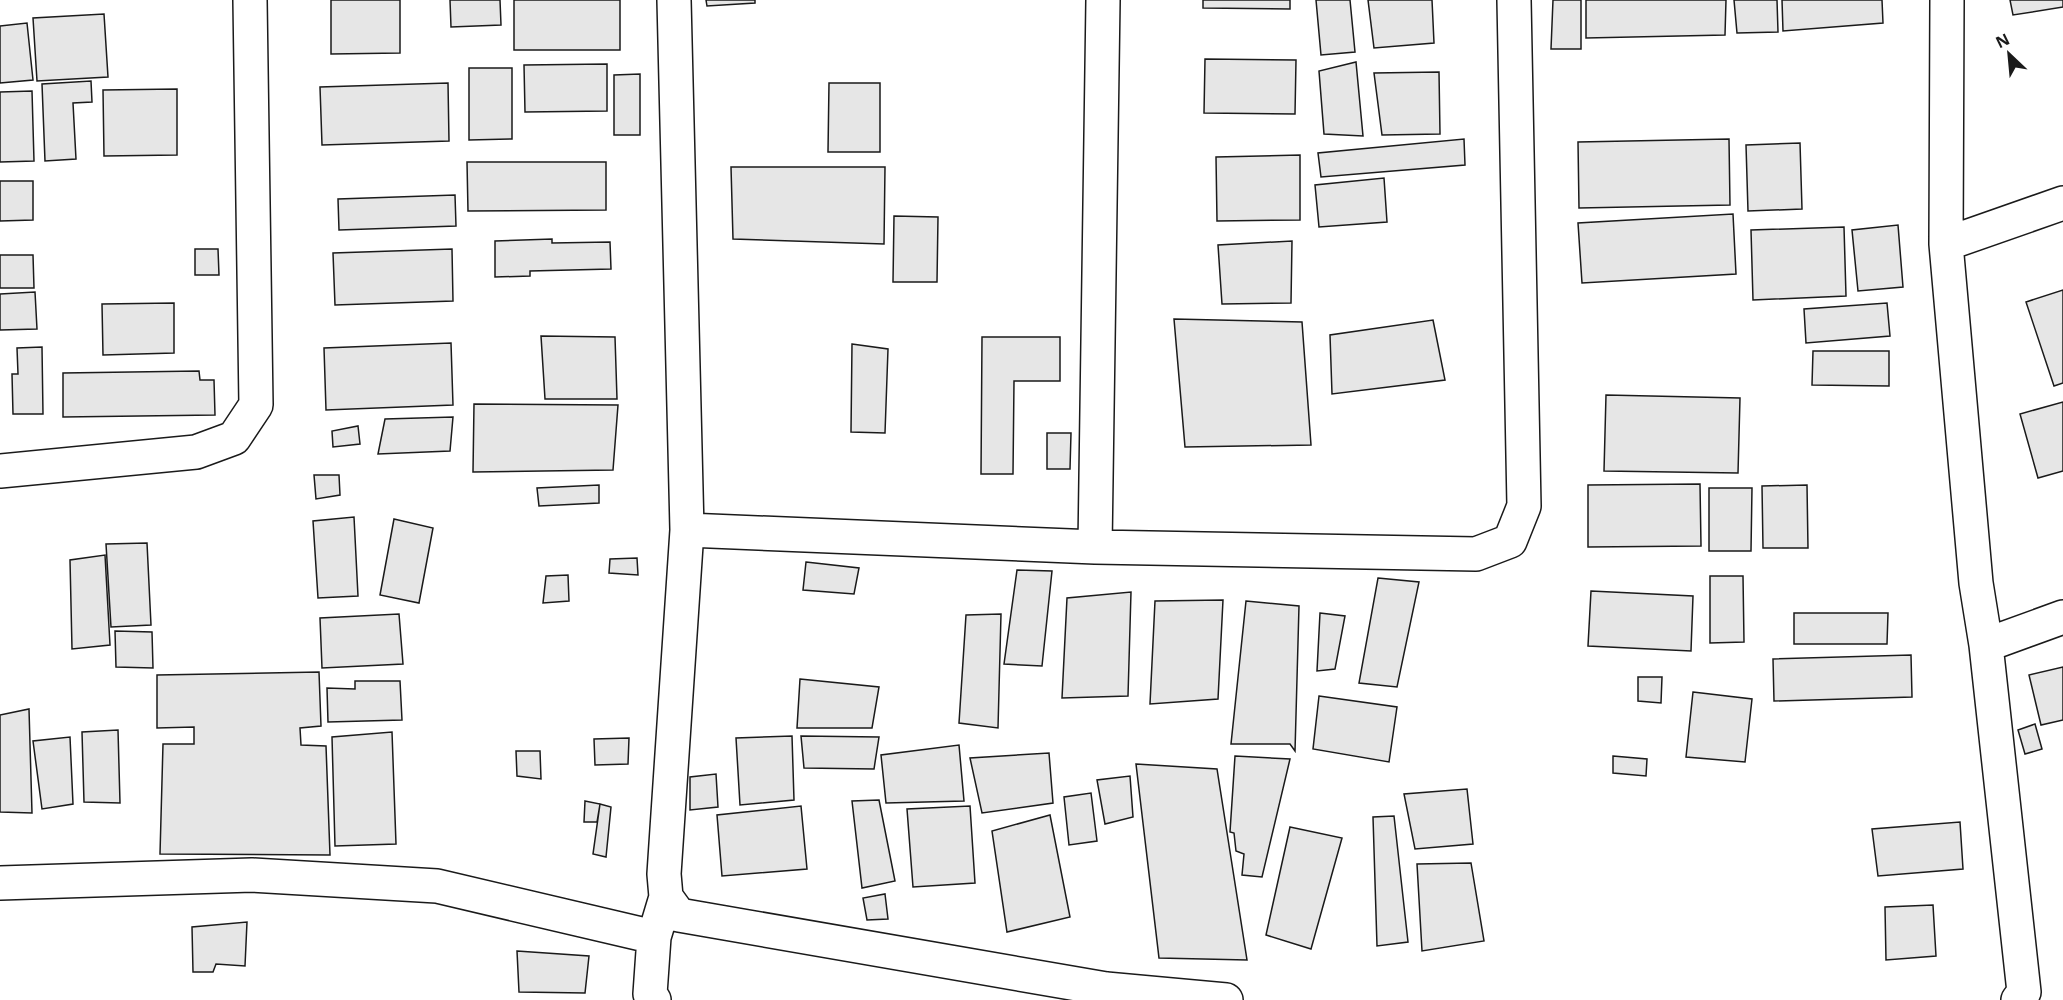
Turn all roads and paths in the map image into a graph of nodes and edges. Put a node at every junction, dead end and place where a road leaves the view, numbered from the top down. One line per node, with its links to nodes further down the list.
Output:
1 (250, 0): 8 (street)
2 (675, 0): 9 (street)
3 (1103, 0): 10 (street)
4 (1514, 0): 10 (street)
5 (1947, 0): 7 (street)
6 (2063, 202): 7 (street)
7 (1946, 244): 12 (street)
8 (0, 471)
9 (687, 530): 10 (street); 14 (street)
10 (1095, 547)
11 (2063, 617): 12 (street)
12 (1986, 645): 18 (street)
13 (0, 883): 15 (street)
14 (666, 897): 15 (street); 17 (street)
15 (654, 937): 16 (street)
16 (654, 1000)
17 (1226, 1000)
18 (2018, 1000)

